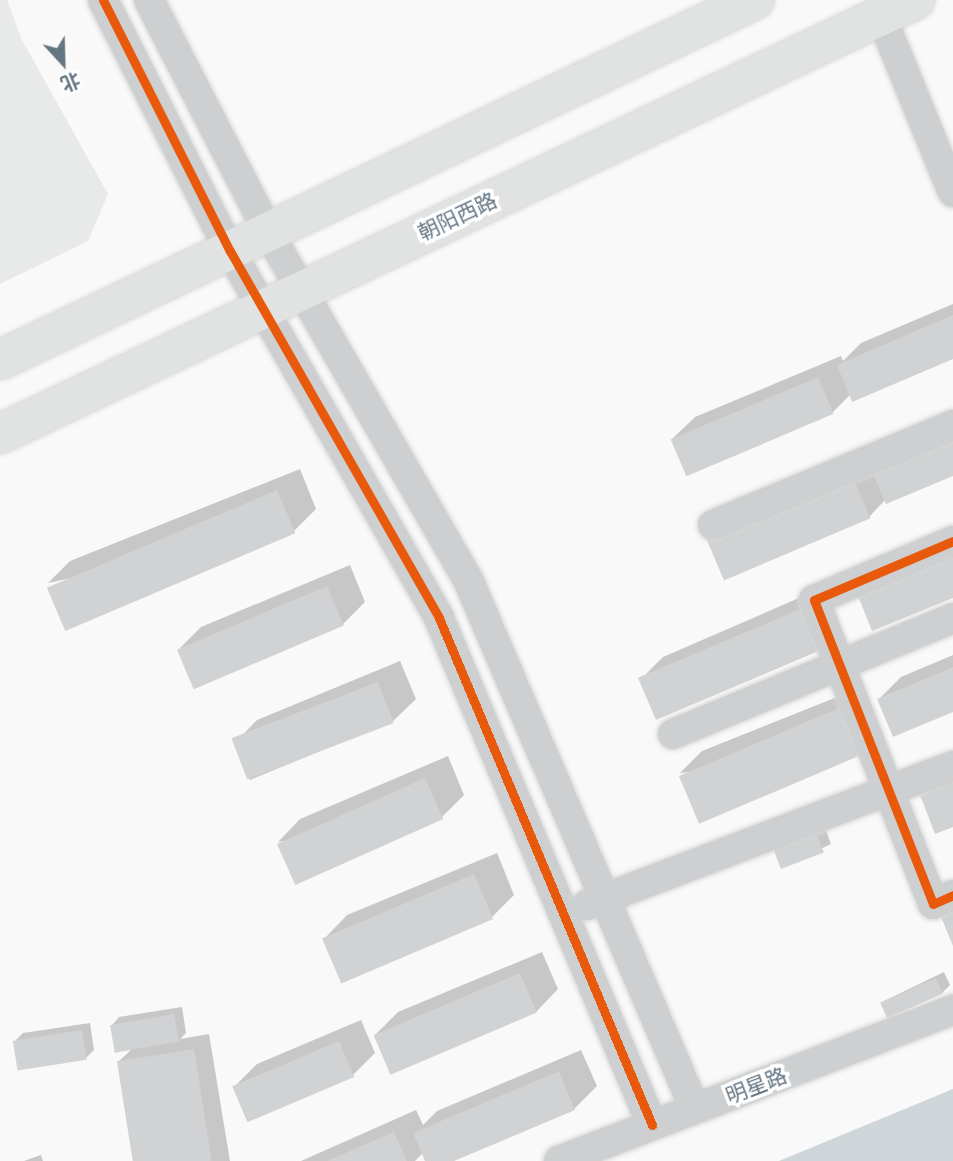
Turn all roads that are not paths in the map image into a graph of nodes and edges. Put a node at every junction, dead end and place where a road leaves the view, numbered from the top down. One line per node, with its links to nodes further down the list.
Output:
1 (103, 0): 8 (street)
2 (149, 0): 7 (street)
3 (754, 0): 7 (main road)
4 (915, 0): 5 (main road, 朝阳西路)
5 (881, 16): 6 (street); 9 (main road, 朝阳西路)
6 (953, 192)
7 (268, 232): 8 (main road); 9 (street)
8 (230, 251): 10 (street); 11 (main road)
9 (301, 290): 10 (main road, 朝阳西路); 22 (street)
10 (262, 309): 13 (main road, 朝阳西路); 23 (street)
11 (0, 360)
12 (953, 425): 14 (street)
13 (0, 433)
14 (713, 524)
15 (953, 541): 17 (street)
16 (953, 618): 17 (street)
17 (840, 666): 18 (street); 20 (street)
18 (673, 734)
19 (953, 766): 20 (street)
20 (890, 794): 21 (street); 22 (street)
21 (953, 895)
22 (604, 899): 23 (street); 25 (street)
23 (564, 913): 26 (street)
24 (953, 1010): 25 (street, 明星路)
25 (695, 1108): 26 (street, 明星路)
26 (652, 1125): 27 (street, 明星路)
27 (559, 1161)

